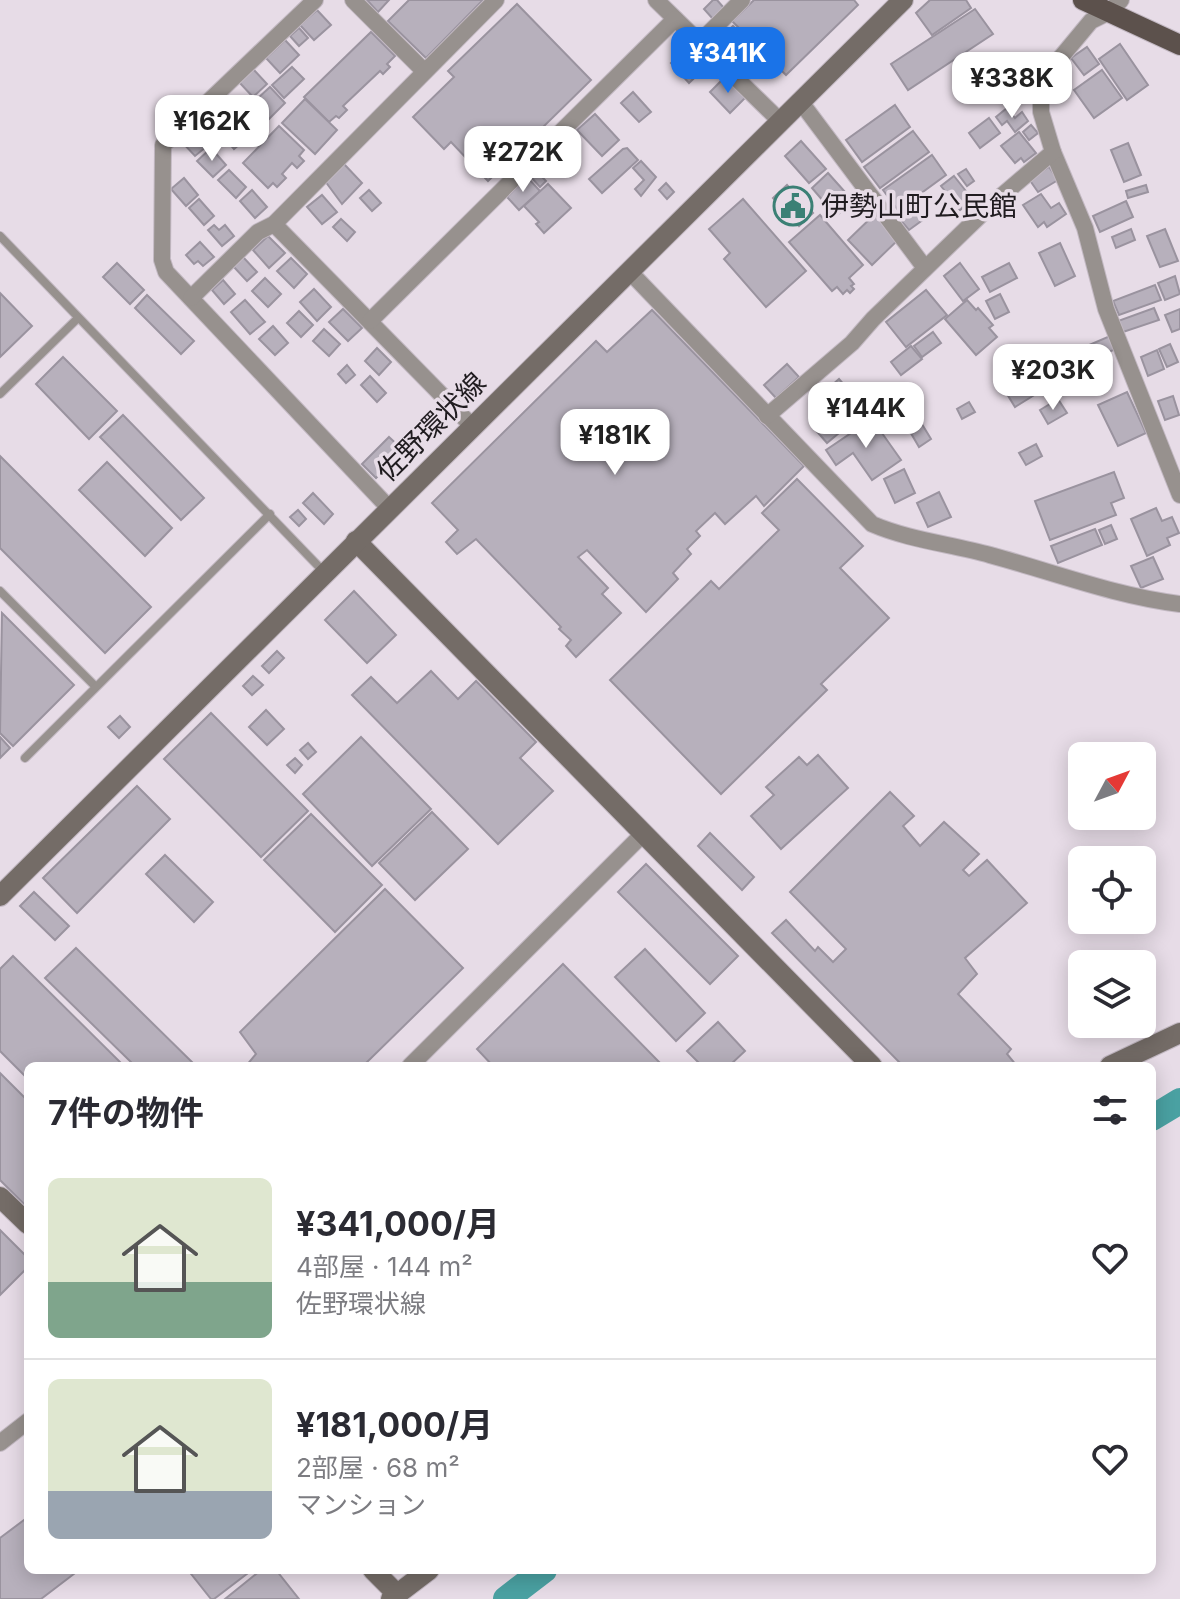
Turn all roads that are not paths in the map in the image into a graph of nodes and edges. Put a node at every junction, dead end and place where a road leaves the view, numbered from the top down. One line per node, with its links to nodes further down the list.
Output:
1 (315, 0): 20 (street)
2 (353, 0): 12 (street)
3 (496, 0): 12 (street)
4 (656, 0): 9 (street)
5 (742, 0): 10 (street)
6 (903, 0): 13 (main road, 佐野環状線)
7 (1083, 0): 8 (main road)
8 (1115, 6): 11 (main road); 15 (street)
9 (675, 19): 10 (street); 22 (street)
10 (700, 42): 14 (street)
11 (1180, 45)
12 (424, 71): 16 (street)
13 (800, 101): 14 (main road, 佐野環状線); 18 (street)
14 (780, 121): 19 (main road, 佐野環状線)
15 (1053, 152): 18 (street); 26 (street)
16 (274, 224): 20 (street); 22 (street)
17 (0, 236): 21 (lane)
18 (925, 268): 24 (street)
19 (629, 271): 24 (street); 25 (main road, 佐野環状線)
20 (191, 298): 27 (street)
21 (77, 319): 23 (lane); 28 (lane)
22 (370, 321): 25 (street)
23 (0, 394)
24 (767, 416): 32 (street)
25 (472, 426): 27 (main road, 佐野環状線)
26 (1180, 495)
27 (389, 508): 29 (main road, 佐野環状線)
28 (270, 514): 30 (lane); 33 (lane)
29 (356, 541): 30 (main road, 佐野環状線); 35 (main road)
30 (324, 573): 36 (main road, 佐野環状線)
31 (0, 591): 33 (lane)
32 (1180, 604)
33 (95, 686): 34 (lane)
34 (25, 758)
35 (643, 834): 38 (street); 39 (main road)
36 (0, 896)
37 (1180, 1033): 40 (main road)
38 (414, 1062)
39 (868, 1062)
40 (1118, 1062)
41 (0, 1197): 42 (main road)
42 (24, 1220)
43 (24, 1424): 44 (street)
44 (0, 1443)
45 (376, 1574): 47 (main road)
46 (424, 1574): 47 (main road)
47 (394, 1596)

